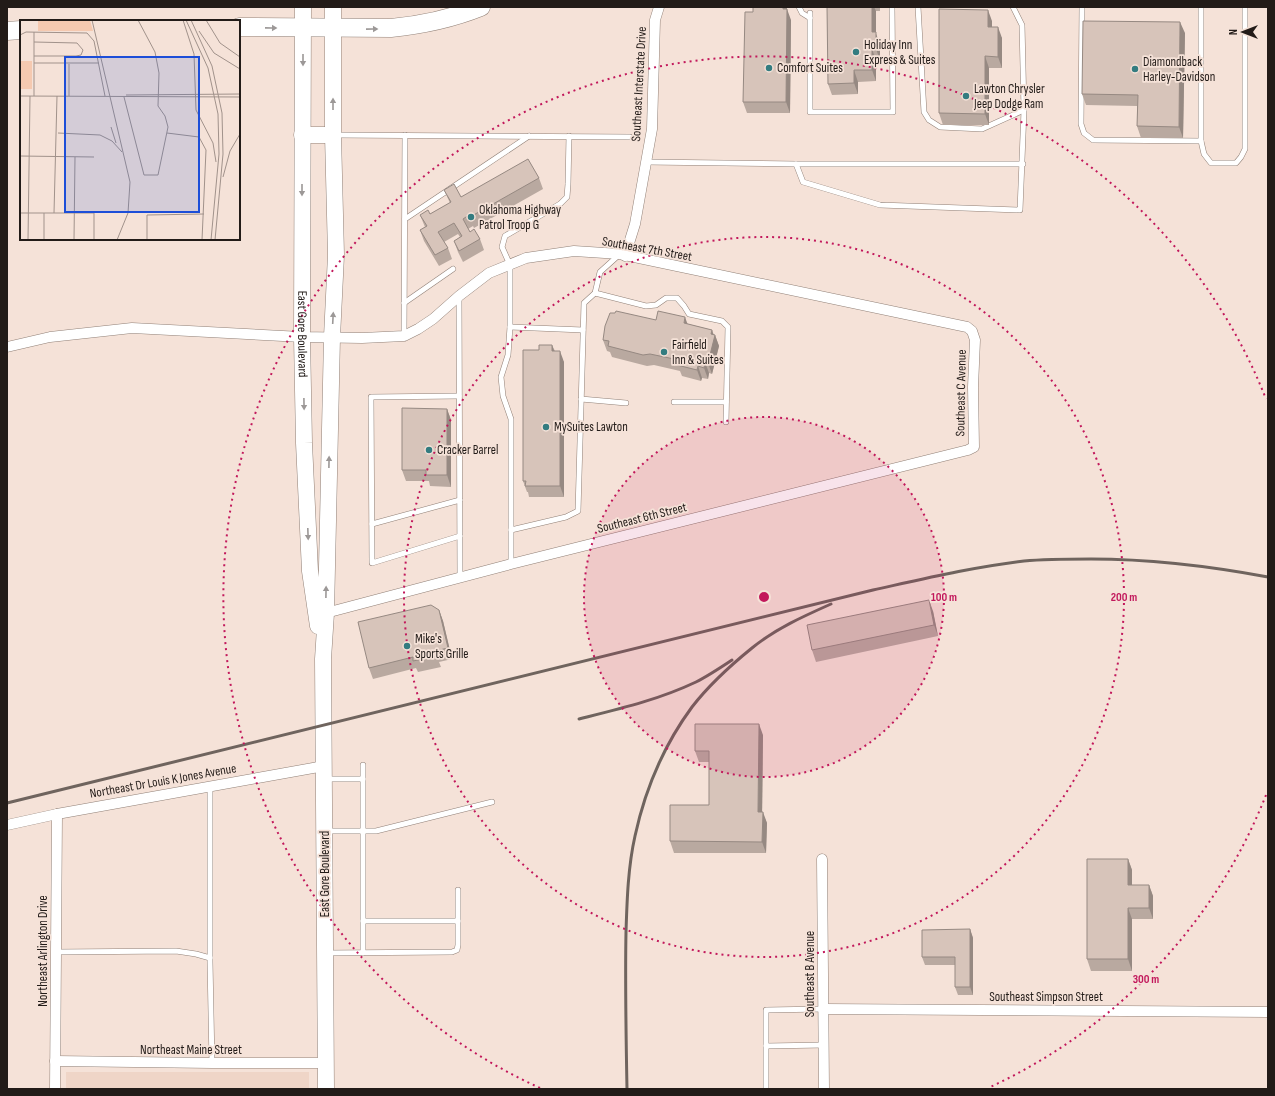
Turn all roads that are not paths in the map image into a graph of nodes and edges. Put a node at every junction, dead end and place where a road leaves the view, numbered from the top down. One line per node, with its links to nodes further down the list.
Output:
1 (303, 7): 13 (main road, East Gore Boulevard)
2 (333, 7): 14 (main road, East Gore Boulevard)
3 (481, 7): 14 (highway, one-way to 3)
4 (659, 7): 25 (street, Southeast Interstate Drive)
5 (799, 7): 6 (lane)
6 (892, 7)
7 (918, 7): 17 (lane)
8 (1013, 7): 17 (lane)
9 (1082, 7): 24 (lane)
10 (1201, 7): 24 (lane)
11 (1245, 7): 24 (lane)
12 (240, 27): 13 (highway, one-way to 13)
13 (303, 28): 14 (highway); 18 (main road, East Gore Boulevard, one-way to 18)
14 (333, 28): 19 (main road, East Gore Boulevard, one-way to 14)
15 (20, 30): 16 (highway)
16 (7, 31)
17 (1024, 110): 27 (lane)
18 (302, 135): 19 (main road); 38 (main road, East Gore Boulevard, one-way to 38)
19 (333, 135): 20 (lane); 39 (main road, East Gore Boulevard, one-way to 19)
20 (405, 135): 21 (lane); 28 (lane)
21 (529, 136): 22 (lane); 28 (lane)
22 (569, 136): 23 (lane); 30 (lane)
23 (630, 137)
24 (1200, 140)
25 (646, 162): 26 (lane); 29 (street, Southeast Interstate Drive)
26 (796, 164): 27 (lane); 27 (lane)
27 (1023, 164)
28 (404, 218): 34 (lane)
29 (622, 255): 30 (street, Southeast 7th Street); 32 (lane); 40 (street, Southeast 7th Street)
30 (510, 265): 33 (street, Southeast 7th Street); 35 (lane)
31 (453, 269): 34 (lane)
32 (595, 293): 36 (lane); 45 (lane)
33 (459, 296): 37 (street, Southeast 7th Street); 42 (lane)
34 (404, 303): 37 (lane)
35 (510, 327): 36 (lane); 51 (lane)
36 (583, 330): 43 (lane)
37 (404, 336): 39 (street, Southeast 7th Street)
38 (302, 337): 39 (street, Southeast 7th Street); 41 (street, Southeast 7th Street); 55 (main road, East Gore Boulevard, one-way to 55)
39 (332, 337): 55 (main road, East Gore Boulevard, one-way to 39)
40 (975, 340): 48 (street, Southeast C Avenue)
41 (7, 348)
42 (460, 396): 49 (lane); 50 (lane)
43 (581, 399): 46 (lane); 51 (lane)
44 (674, 402): 45 (lane)
45 (726, 402): 47 (lane)
46 (626, 403)
47 (726, 422)
48 (974, 447): 53 (street, Southeast 6th Street)
49 (460, 500): 50 (lane); 52 (lane)
50 (372, 524): 52 (lane)
51 (511, 530): 53 (lane)
52 (460, 536): 54 (lane)
53 (511, 564): 54 (street, Southeast 6th Street)
54 (460, 577): 55 (street, Southeast 6th Street)
55 (321, 615): 57 (main road, East Gore Boulevard)
56 (363, 765): 58 (lane)
57 (324, 772): 58 (lane); 59 (street, Northeast Dr Louis K Jones Avenue); 63 (main road, East Gore Boulevard)
58 (363, 779): 64 (lane)
59 (210, 786): 61 (street, Northeast Dr Louis K Jones Avenue); 72 (lane)
60 (492, 802): 64 (lane)
61 (57, 814): 62 (street, Northeast Dr Louis K Jones Avenue); 69 (street, Northeast Arlington Drive)
62 (7, 825)
63 (325, 831): 64 (lane); 70 (main road, East Gore Boulevard)
64 (363, 832): 68 (lane)
65 (822, 859): 73 (street, Southeast B Avenue)
66 (458, 890): 67 (lane)
67 (458, 921): 68 (lane); 71 (lane)
68 (363, 922): 71 (lane)
69 (56, 952): 72 (lane); 77 (street, Northeast Arlington Drive)
70 (325, 953): 71 (lane); 79 (main road, East Gore Boulevard)
71 (363, 953)
72 (210, 958): 78 (lane)
73 (824, 1009): 74 (street, Southeast Simpson Street); 75 (street, Southeast B Avenue); 76 (lane)
74 (1268, 1012)
75 (824, 1045): 76 (lane); 83 (street, Southeast B Avenue)
76 (766, 1046): 82 (lane)
77 (55, 1061): 78 (street, Northeast Maine Street); 80 (street, Northeast Arlington Drive)
78 (212, 1063): 79 (street, Northeast Maine Street)
79 (326, 1063): 81 (main road, East Gore Boulevard)
80 (55, 1089)
81 (326, 1089)
82 (766, 1089)
83 (824, 1089)

